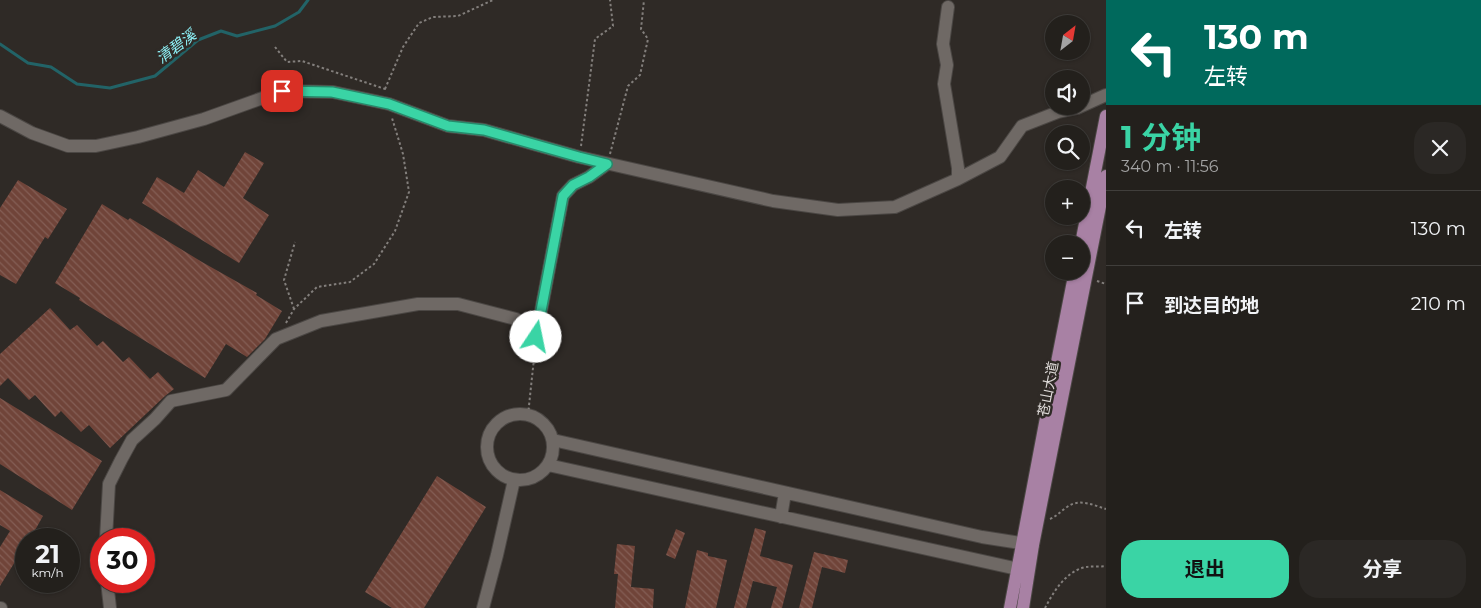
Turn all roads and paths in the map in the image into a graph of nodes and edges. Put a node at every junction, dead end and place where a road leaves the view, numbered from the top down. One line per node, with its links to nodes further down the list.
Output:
1 (492, 0): 6 (path)
2 (610, 0): 11 (path)
3 (644, 0): 12 (path)
4 (948, 7): 14 (street)
5 (275, 47): 6 (path)
6 (385, 89): 8 (path)
7 (1106, 94): 14 (street)
8 (389, 104): 9 (street); 11 (street); 18 (path)
9 (0, 116)
10 (1106, 116): 15 (main road)
11 (579, 157): 12 (street)
12 (607, 164): 14 (street); 19 (street)
13 (1106, 176): 22 (main road, 苍山大道)
14 (958, 179)
15 (1083, 235)
16 (295, 242): 18 (path)
17 (1074, 280): 22 (main road, 苍山大道)
18 (294, 309): 20 (path)
19 (536, 337): 20 (street); 21 (path)
20 (276, 339): 30 (street)
21 (528, 415): 23 (street); 25 (street)
22 (1050, 425): 29 (main road, 苍山大道); 31 (main road, 苍山大道)
23 (553, 440): 24 (street); 26 (street)
24 (548, 465): 25 (street); 28 (street)
25 (514, 480): 36 (street)
26 (785, 493): 28 (street); 31 (street)
27 (1106, 509): 29 (path)
28 (781, 518): 33 (street)
29 (1038, 521): 31 (main road, 苍山大道)
30 (107, 528)
31 (1028, 544): 33 (main road, 苍山大道)
32 (1106, 566): 39 (path)
33 (1023, 570): 37 (main road, 苍山大道); 38 (main road, 苍山大道)
34 (108, 593): 35 (street)
35 (110, 608)
36 (483, 608)
37 (1010, 608)
38 (1023, 608)
39 (1045, 608)

